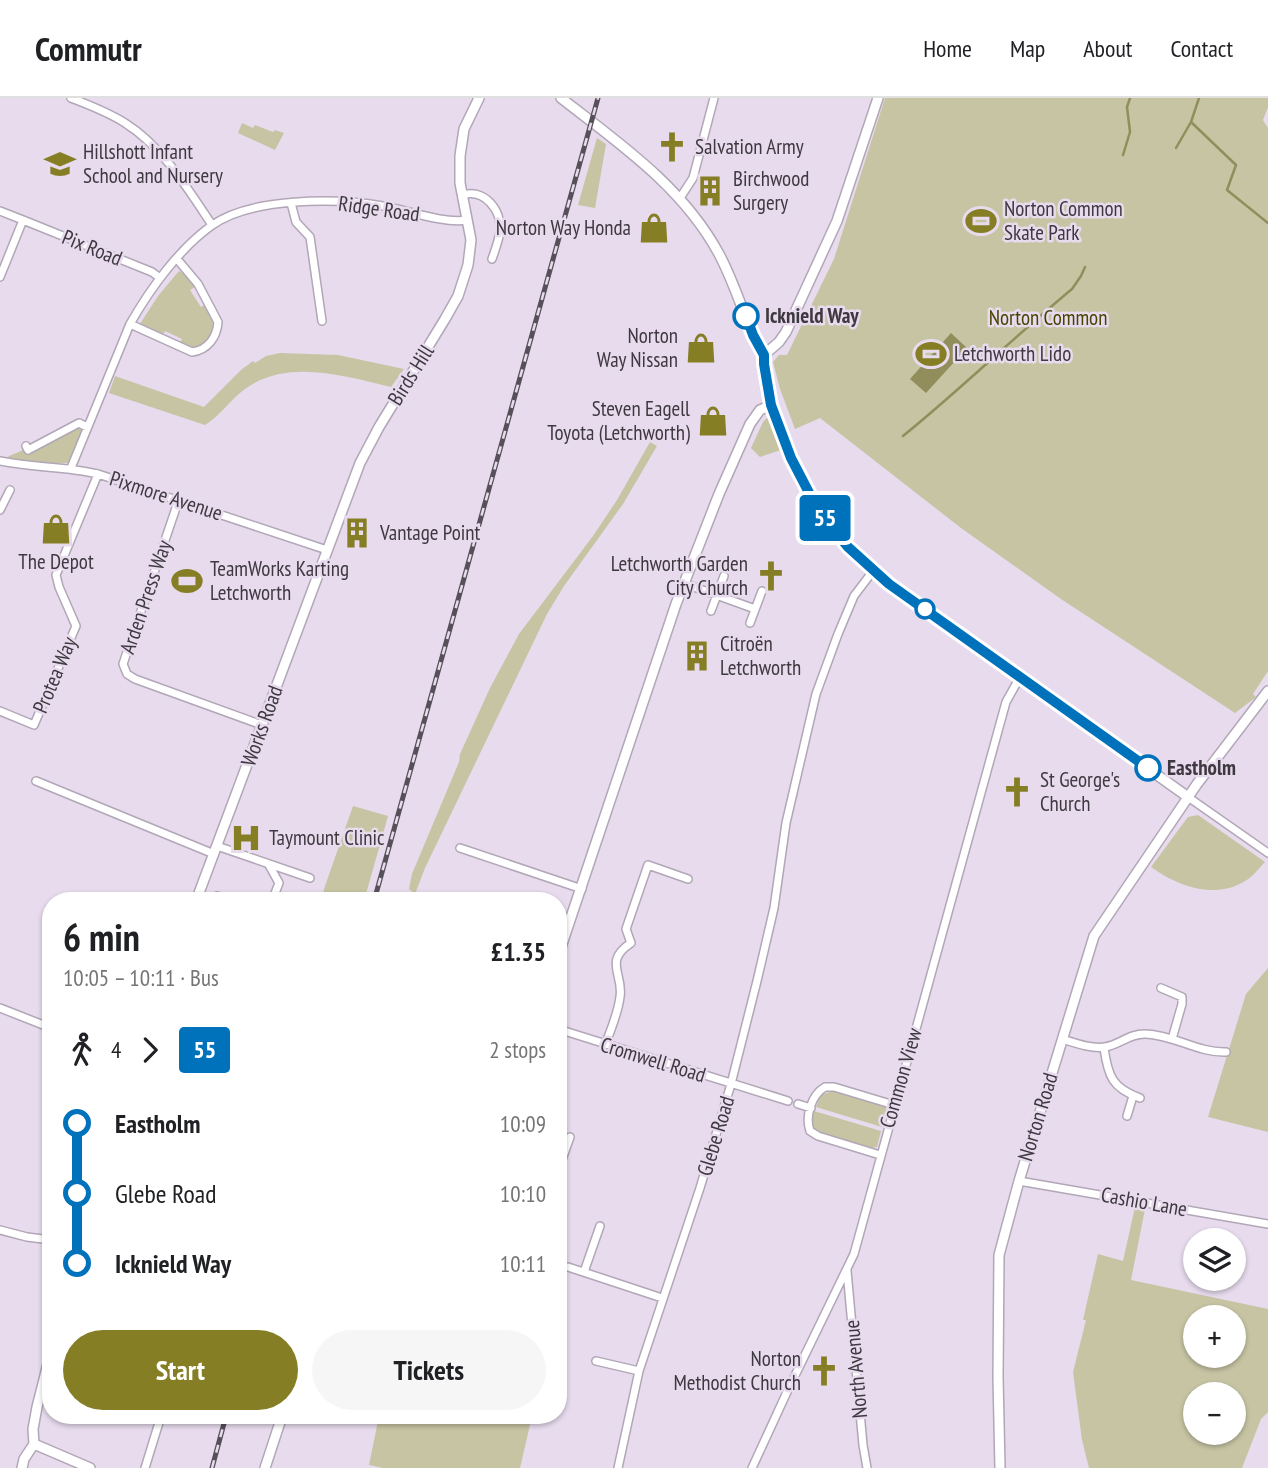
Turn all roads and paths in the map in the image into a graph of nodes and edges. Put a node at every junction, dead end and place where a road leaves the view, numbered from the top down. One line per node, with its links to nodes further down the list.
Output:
1 (71, 98): 12 (street)
2 (561, 98): 7 (street)
3 (714, 98): 7 (street)
4 (878, 98): 19 (street)
5 (478, 99): 6 (street, Birds Hill)
6 (462, 195): 11 (street, Birds Hill); 13 (street)
7 (680, 198): 19 (street)
8 (291, 203): 11 (street, Ridge Road); 12 (street, Ridge Road); 17 (street)
9 (0, 211): 10 (street, Pix Road)
10 (23, 220): 15 (street); 16 (street, Pix Road)
11 (467, 220): 29 (street, Birds Hill)
12 (212, 225): 14 (street, Ridge Road)
13 (492, 258)
14 (177, 260): 16 (street, Ridge Road); 18 (street)
15 (0, 277)
16 (160, 278): 18 (street, Ridge Road)
17 (322, 321)
18 (130, 324): 21 (street, Ridge Road)
19 (764, 355): 20 (street)
20 (771, 405): 30 (street); 32 (street)
21 (87, 427): 22 (street); 24 (street, Ridge Road)
22 (26, 446)
23 (0, 461): 24 (street, Pixmore Avenue)
24 (71, 468): 25 (street, Pixmore Avenue)
25 (98, 474): 27 (street, Pixmore Avenue); 40 (street, Protea Way)
26 (10, 490): 28 (street)
27 (178, 502): 29 (street, Pixmore Avenue); 41 (street, Arden Press Way)
28 (0, 510)
29 (327, 550): 41 (street, Works Road)
30 (873, 570): 38 (street); 63 (street, Glebe Road)
31 (724, 576): 34 (street)
32 (683, 583): 34 (street); 50 (street)
33 (762, 591): 35 (street)
34 (718, 595): 35 (street); 36 (street)
35 (755, 609): 37 (street)
36 (711, 611)
37 (750, 623)
38 (1020, 677): 43 (street); 66 (street, Common View)
39 (1268, 691): 43 (street, Norton Road)
40 (0, 711)
41 (262, 725): 45 (street, Works Road)
42 (36, 782): 45 (street)
43 (1188, 797): 46 (street); 58 (street, Norton Road)
44 (460, 848): 50 (street)
45 (216, 850): 47 (street); 51 (street, Works Road)
46 (1268, 853)
47 (268, 864): 48 (street); 52 (street)
48 (310, 878)
49 (688, 879): 60 (street)
50 (582, 889): 53 (street)
51 (200, 892)
52 (276, 892)
53 (567, 931)
54 (1161, 988): 59 (street)
55 (0, 1008): 56 (street)
56 (42, 1024)
57 (567, 1032): 60 (street, Cromwell Road)
58 (1062, 1039): 61 (street); 72 (street, Norton Road)
59 (1172, 1039): 61 (street); 62 (street)
60 (605, 1045): 63 (street, Cromwell Road)
61 (1104, 1048): 68 (street)
62 (1226, 1052)
63 (731, 1084): 64 (street, Cromwell Road); 80 (street, Glebe Road)
64 (789, 1101)
65 (798, 1104): 67 (street)
66 (894, 1105): 67 (street); 71 (street, Common View)
67 (811, 1108): 71 (street)
68 (1127, 1116)
69 (570, 1137): 70 (street)
70 (567, 1146)
71 (880, 1155): 78 (street, Common View)
72 (1019, 1181): 73 (street, Cashio Lane); 94 (street, Norton Road)
73 (1268, 1224)
74 (600, 1226): 79 (street)
75 (0, 1230): 76 (street)
76 (42, 1239)
77 (568, 1267): 79 (street)
78 (847, 1271): 92 (street, Common View); 93 (street, North Avenue)
79 (584, 1272): 80 (street)
80 (662, 1298): 82 (street, Glebe Road)
81 (596, 1361): 82 (street)
82 (639, 1371): 91 (street, Glebe Road)
83 (42, 1387): 86 (street)
84 (159, 1424): 89 (street)
85 (279, 1424): 90 (street)
86 (34, 1444): 87 (street); 88 (street)
87 (22, 1468)
88 (90, 1468)
89 (145, 1468)
90 (265, 1468)
91 (618, 1468)
92 (752, 1468)
93 (867, 1468)
94 (1000, 1468)

